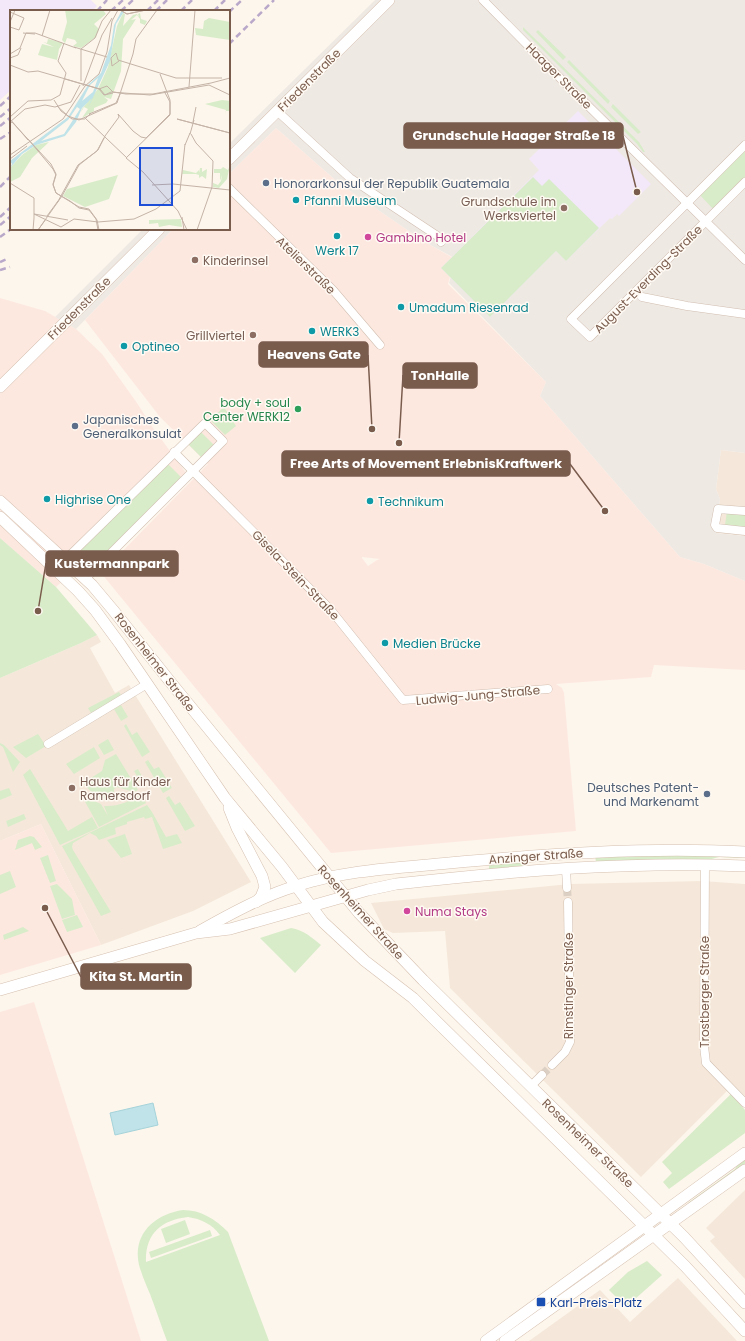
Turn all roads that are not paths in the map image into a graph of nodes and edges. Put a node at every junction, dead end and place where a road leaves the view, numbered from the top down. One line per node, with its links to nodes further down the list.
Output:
1 (389, 0): 3 (main road, Friedenstraße)
2 (483, 0): 8 (street, Haager Straße)
3 (277, 111): 5 (main road, Friedenstraße); 11 (street)
4 (745, 145): 8 (street, August-Everding-Straße)
5 (230, 158)
6 (745, 182): 9 (street, August-Everding-Straße)
7 (230, 189): 15 (street, Atelierstraße)
8 (687, 203): 9 (street, August-Everding-Straße); 9 (street, August-Everding-Straße)
9 (706, 221): 12 (street)
10 (158, 230): 16 (main road, Friedenstraße)
11 (441, 242)
12 (745, 260)
13 (642, 297): 14 (street)
14 (745, 314)
15 (380, 345)
16 (0, 387)
17 (174, 452): 18 (street, Gisela-Stein-Straße); 18 (street); 23 (street)
18 (192, 471): 24 (street); 26 (street, Gisela-Stein-Straße)
19 (0, 501): 23 (main road, Rosenheimer Straße)
20 (745, 511): 22 (street)
21 (0, 517): 25 (main road, Rosenheimer Straße)
22 (745, 531)
23 (65, 560): 24 (main road, Rosenheimer Straße)
24 (86, 578): 34 (main road, Rosenheimer Straße)
25 (147, 684): 28 (street, Rosenheimer Straße); 29 (main road, Rosenheimer Straße)
26 (392, 686): 27 (street, Ludwig-Jung-Straße)
27 (548, 689)
28 (48, 744)
29 (225, 798): 35 (main road, Rosenheimer Straße); 39 (main road)
30 (745, 852): 34 (main road, Anzinger Straße)
31 (704, 865): 32 (main road, Anzinger Straße); 33 (main road, Anzinger Straße); 46 (street, Trostberger Straße)
32 (745, 866)
33 (566, 868): 36 (street); 37 (main road, Anzinger Straße)
34 (329, 877): 35 (main road, Anzinger Straße); 37 (main road, Rosenheimer Straße)
35 (296, 886): 39 (main road, Anzinger Straße); 40 (main road, Rosenheimer Straße)
36 (567, 888)
37 (345, 896): 40 (main road, Anzinger Straße); 45 (main road, Rosenheimer Straße)
38 (568, 902): 43 (street, Rimstinger Straße)
39 (254, 904): 41 (main road, Anzinger Straße)
40 (311, 906): 41 (main road, Anzinger Straße); 51 (main road, Rosenheimer Straße)
41 (196, 933): 42 (main road)
42 (0, 990)
43 (552, 1065)
44 (542, 1076): 45 (street)
45 (530, 1086): 49 (main road, Rosenheimer Straße)
46 (745, 1103)
47 (745, 1153): 49 (main road)
48 (745, 1170): 50 (main road)
49 (661, 1214): 50 (main road, Rosenheimer Straße); 51 (main road)
50 (671, 1224): 52 (main road); 53 (main road, Rosenheimer Straße)
51 (644, 1226): 52 (main road, Rosenheimer Straße); 55 (main road)
52 (654, 1236): 54 (main road, Rosenheimer Straße); 56 (main road)
53 (745, 1302)
54 (745, 1332)
55 (486, 1341)
56 (505, 1341)

